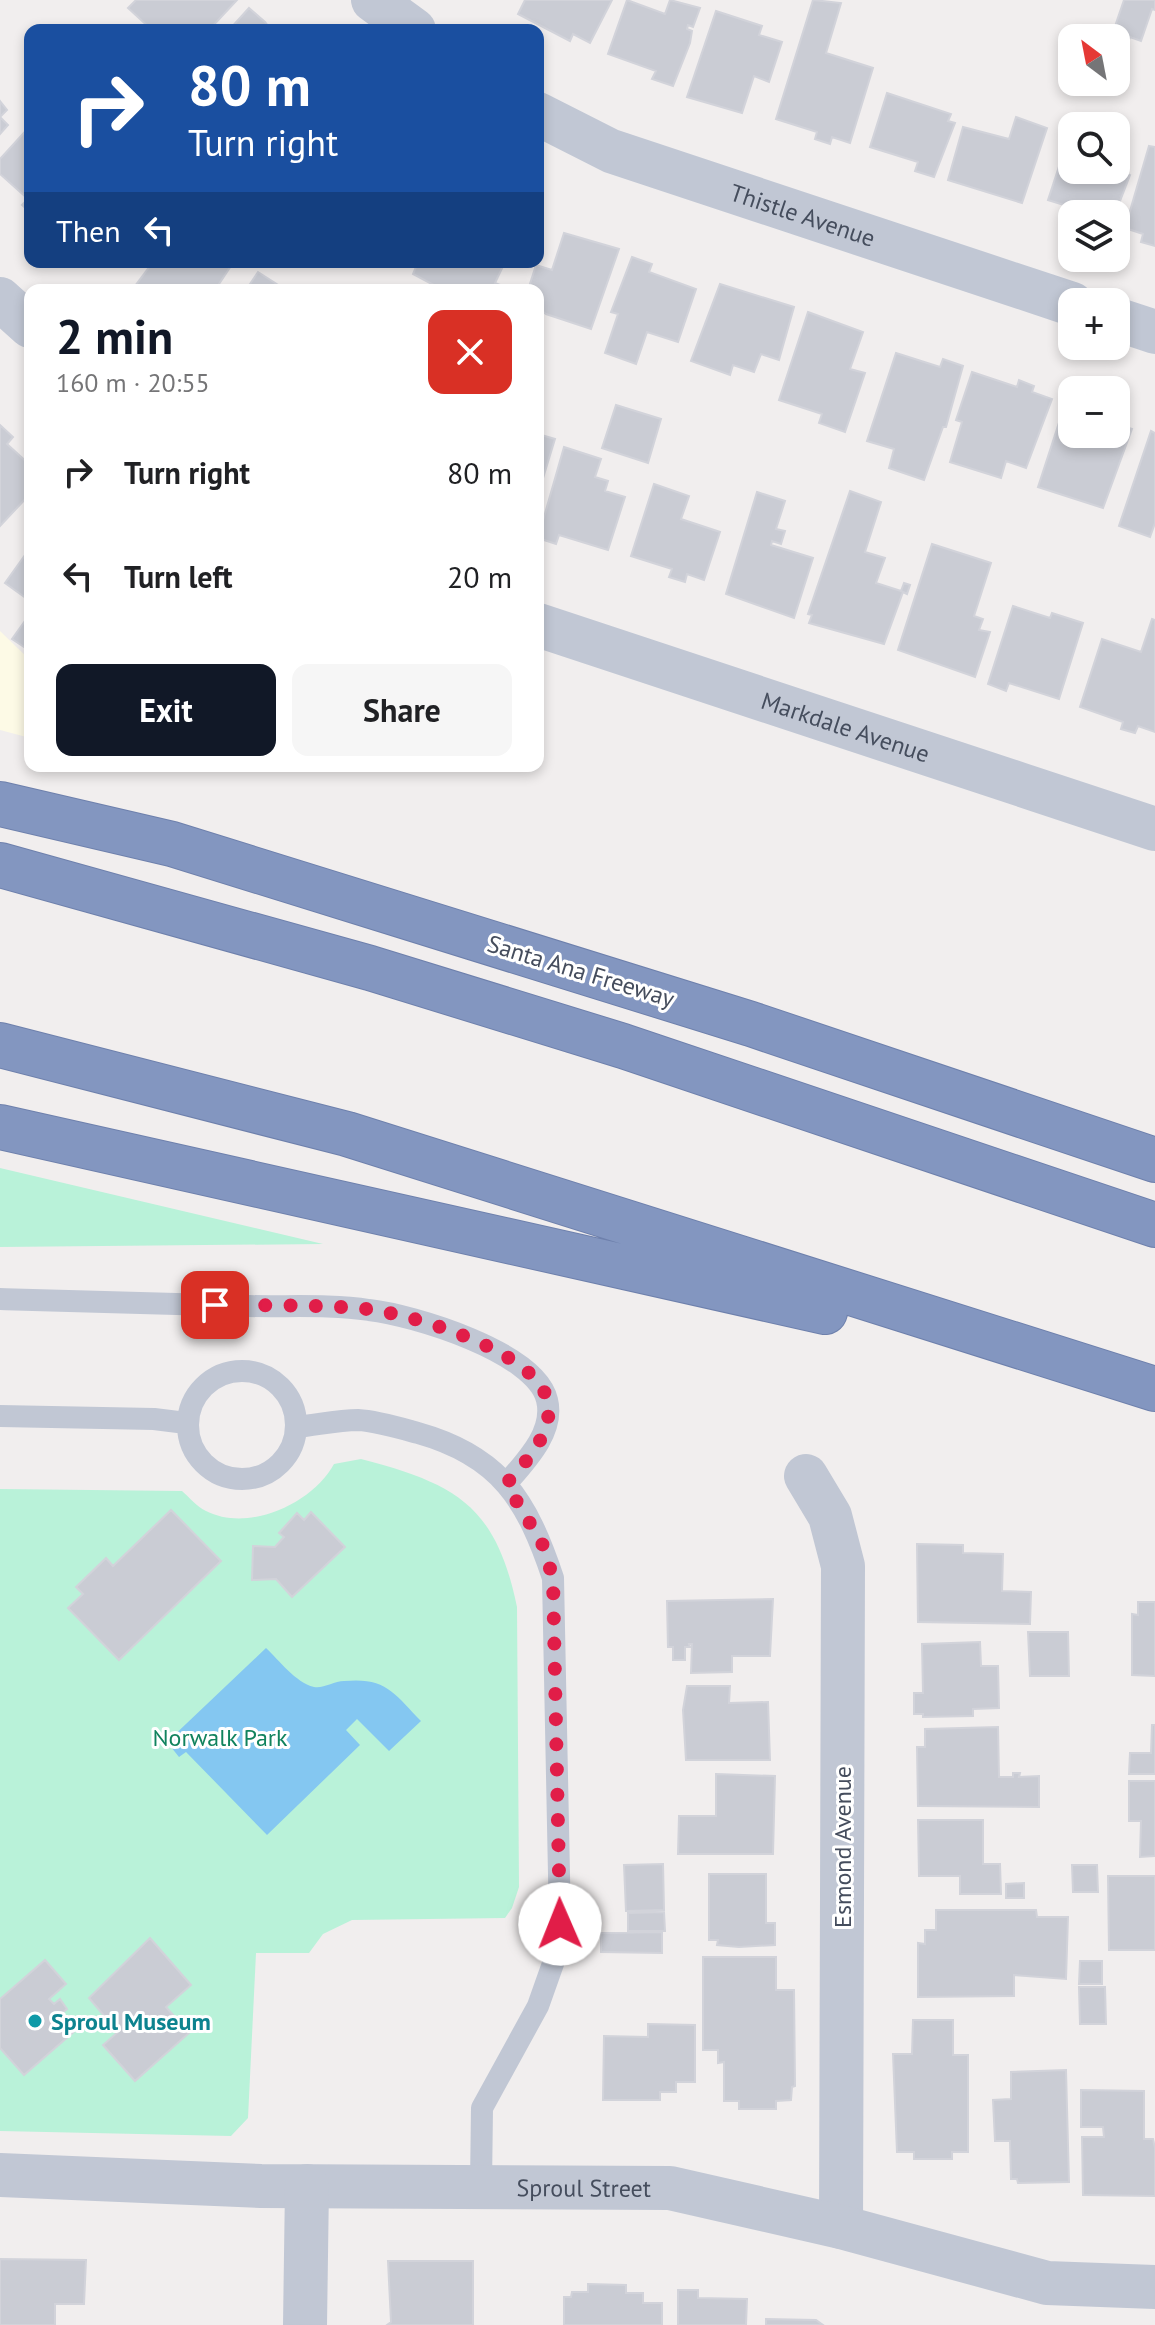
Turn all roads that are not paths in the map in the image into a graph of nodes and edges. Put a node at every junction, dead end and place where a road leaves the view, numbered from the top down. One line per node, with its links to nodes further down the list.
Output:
1 (373, 0): 2 (street)
2 (406, 24)
3 (544, 117): 5 (street, Thistle Avenue)
4 (0, 299): 6 (street)
5 (1058, 299)
6 (24, 321)
7 (1130, 324): 8 (street)
8 (1155, 332)
9 (544, 627): 11 (street, Markdale Avenue)
10 (0, 804): 15 (highway, Santa Ana Freeway)
11 (1155, 829)
12 (0, 865): 16 (highway)
13 (0, 1045): 18 (highway)
14 (0, 1127): 18 (highway)
15 (1155, 1160)
16 (1155, 1225)
17 (0, 1299): 24 (lane)
18 (1097, 1371): 19 (highway)
19 (1155, 1389)
20 (0, 1416): 21 (lane)
21 (186, 1423): 22 (lane); 22 (lane)
22 (297, 1427): 24 (lane)
23 (806, 1476): 28 (street, Esmond Avenue)
24 (506, 1484): 26 (lane)
25 (0, 2175): 27 (street, Sproul Street)
26 (481, 2185): 27 (street, Sproul Street); 28 (street, Sproul Street)
27 (307, 2186): 30 (street)
28 (841, 2227): 29 (street, Sproul Street)
29 (1155, 2287)
30 (305, 2325)

